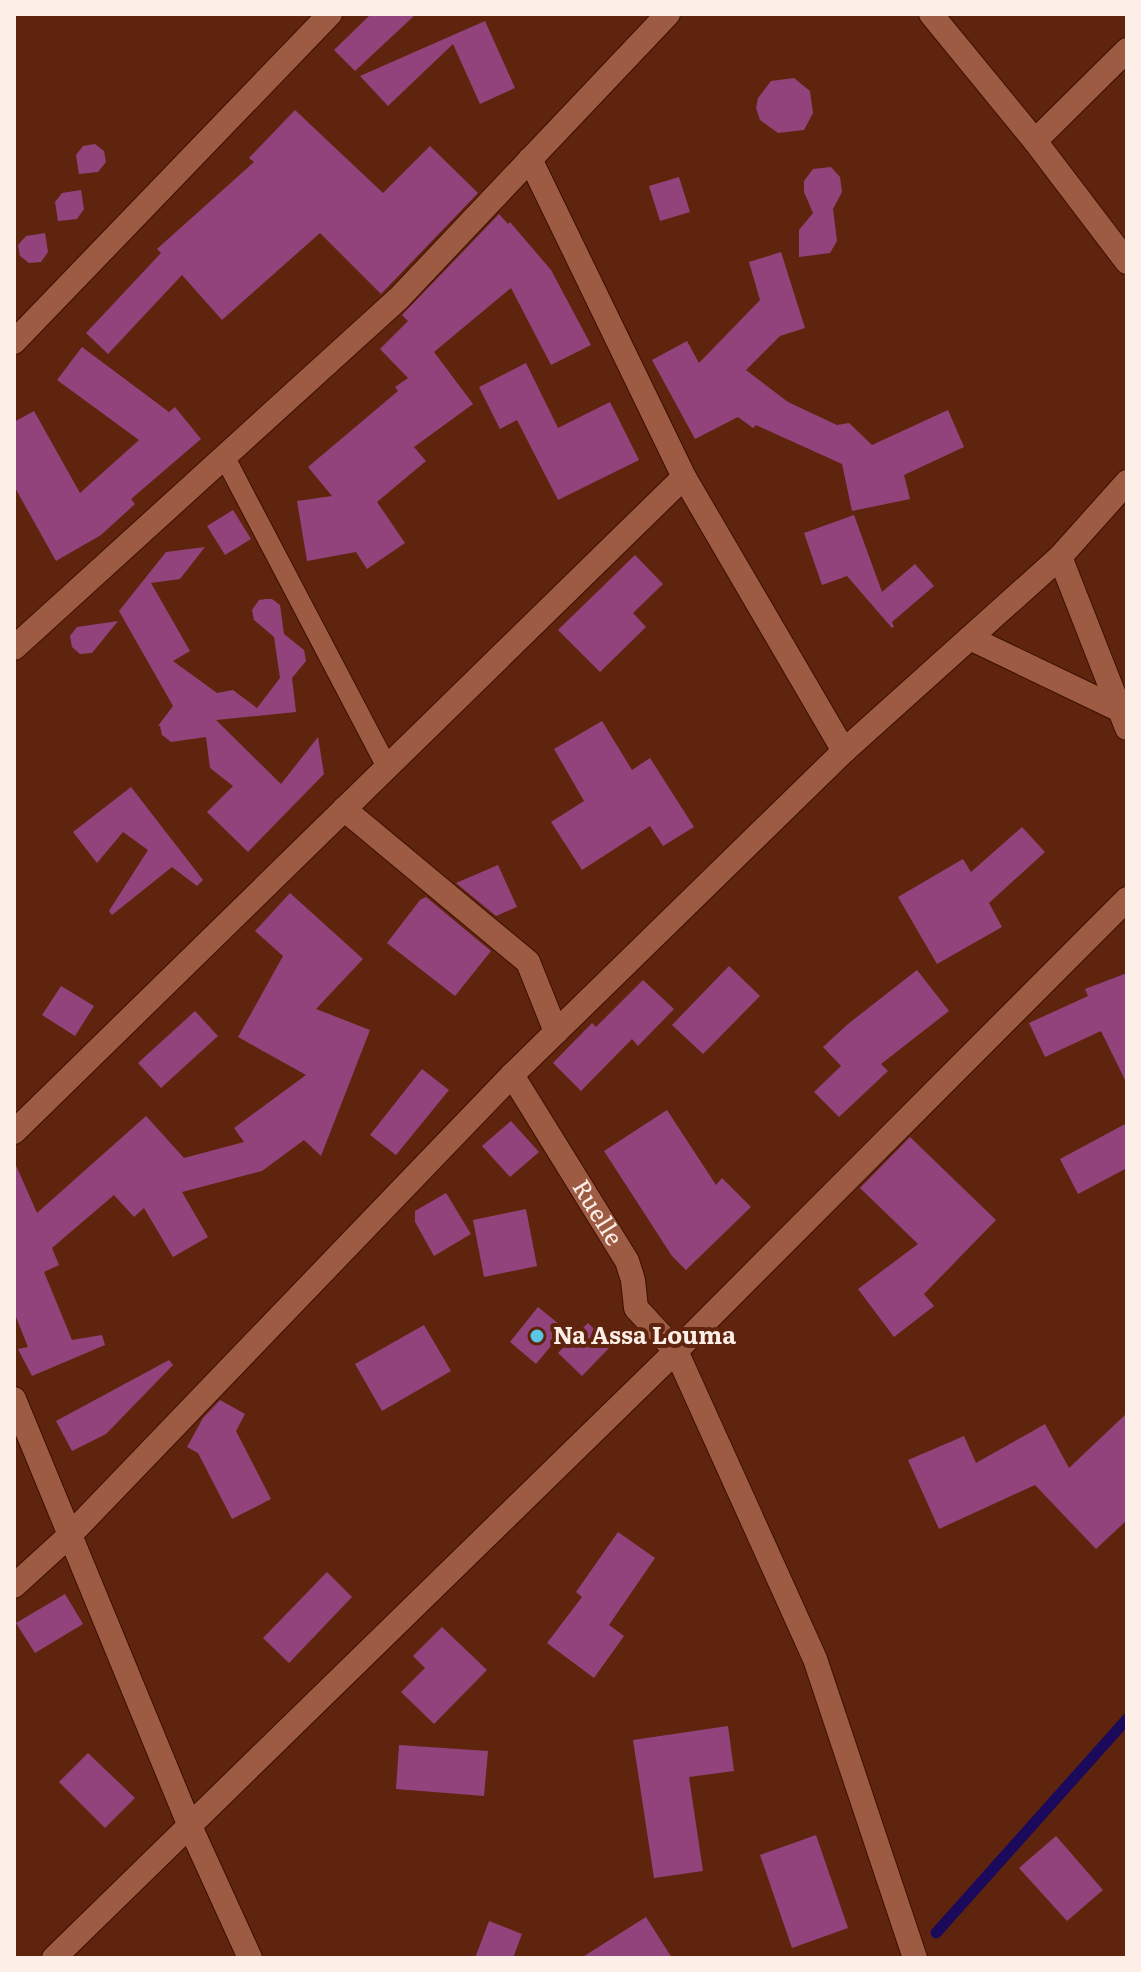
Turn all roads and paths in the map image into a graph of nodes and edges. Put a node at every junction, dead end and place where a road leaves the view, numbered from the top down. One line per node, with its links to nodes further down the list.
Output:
1 (330, 14): 8 (street)
2 (668, 14): 6 (street)
3 (931, 14): 5 (street)
4 (1127, 50): 5 (street)
5 (1035, 141): 7 (street)
6 (530, 159): 9 (street); 10 (street)
7 (1127, 262)
8 (14, 342)
9 (224, 456): 14 (street); 17 (lane)
10 (684, 477): 16 (street); 17 (street)
11 (1127, 482): 12 (street)
12 (1060, 557): 13 (street); 15 (street)
13 (970, 638): 15 (street); 16 (street)
14 (14, 648)
15 (1124, 719)
16 (844, 751): 20 (street)
17 (387, 767): 18 (street)
18 (344, 809): 20 (street); 22 (street)
19 (1127, 899): 23 (street)
20 (556, 1032): 21 (street)
21 (512, 1075): 23 (street, Ruelle); 25 (street)
22 (14, 1132)
23 (676, 1351): 27 (street); 30 (street, Ruelle)
24 (14, 1399): 25 (street)
25 (70, 1535): 26 (street); 27 (street)
26 (14, 1586)
27 (189, 1824): 28 (street); 29 (street)
28 (54, 1958)
29 (250, 1958)
30 (915, 1958)

